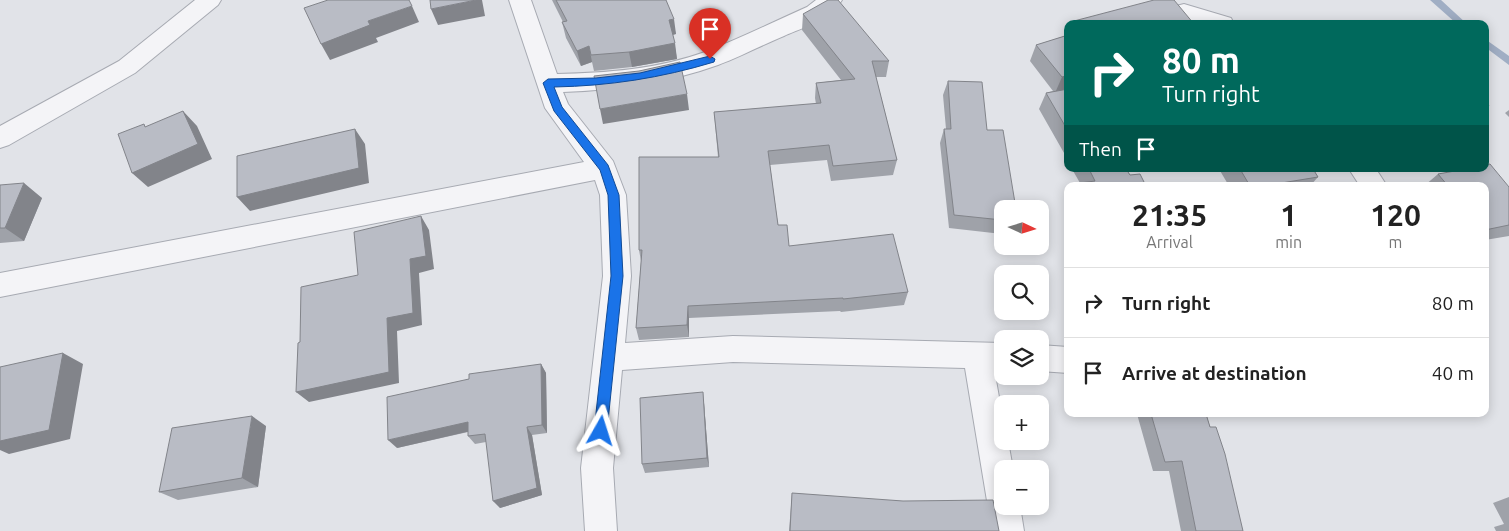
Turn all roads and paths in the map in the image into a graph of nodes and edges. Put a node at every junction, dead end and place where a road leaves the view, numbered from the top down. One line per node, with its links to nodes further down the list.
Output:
1 (210, 0): 7 (street)
2 (520, 0): 6 (street)
3 (831, 0): 6 (street)
4 (1184, 12): 5 (street)
5 (1210, 20)
6 (548, 83): 8 (street)
7 (0, 138)
8 (604, 168): 9 (street); 11 (street)
9 (0, 285)
10 (990, 356): 11 (street); 14 (street)
11 (608, 358): 16 (street)
12 (1049, 359): 13 (street)
13 (1064, 360)
14 (999, 460)
15 (1005, 515): 17 (street)
16 (601, 531)
17 (1008, 531)

